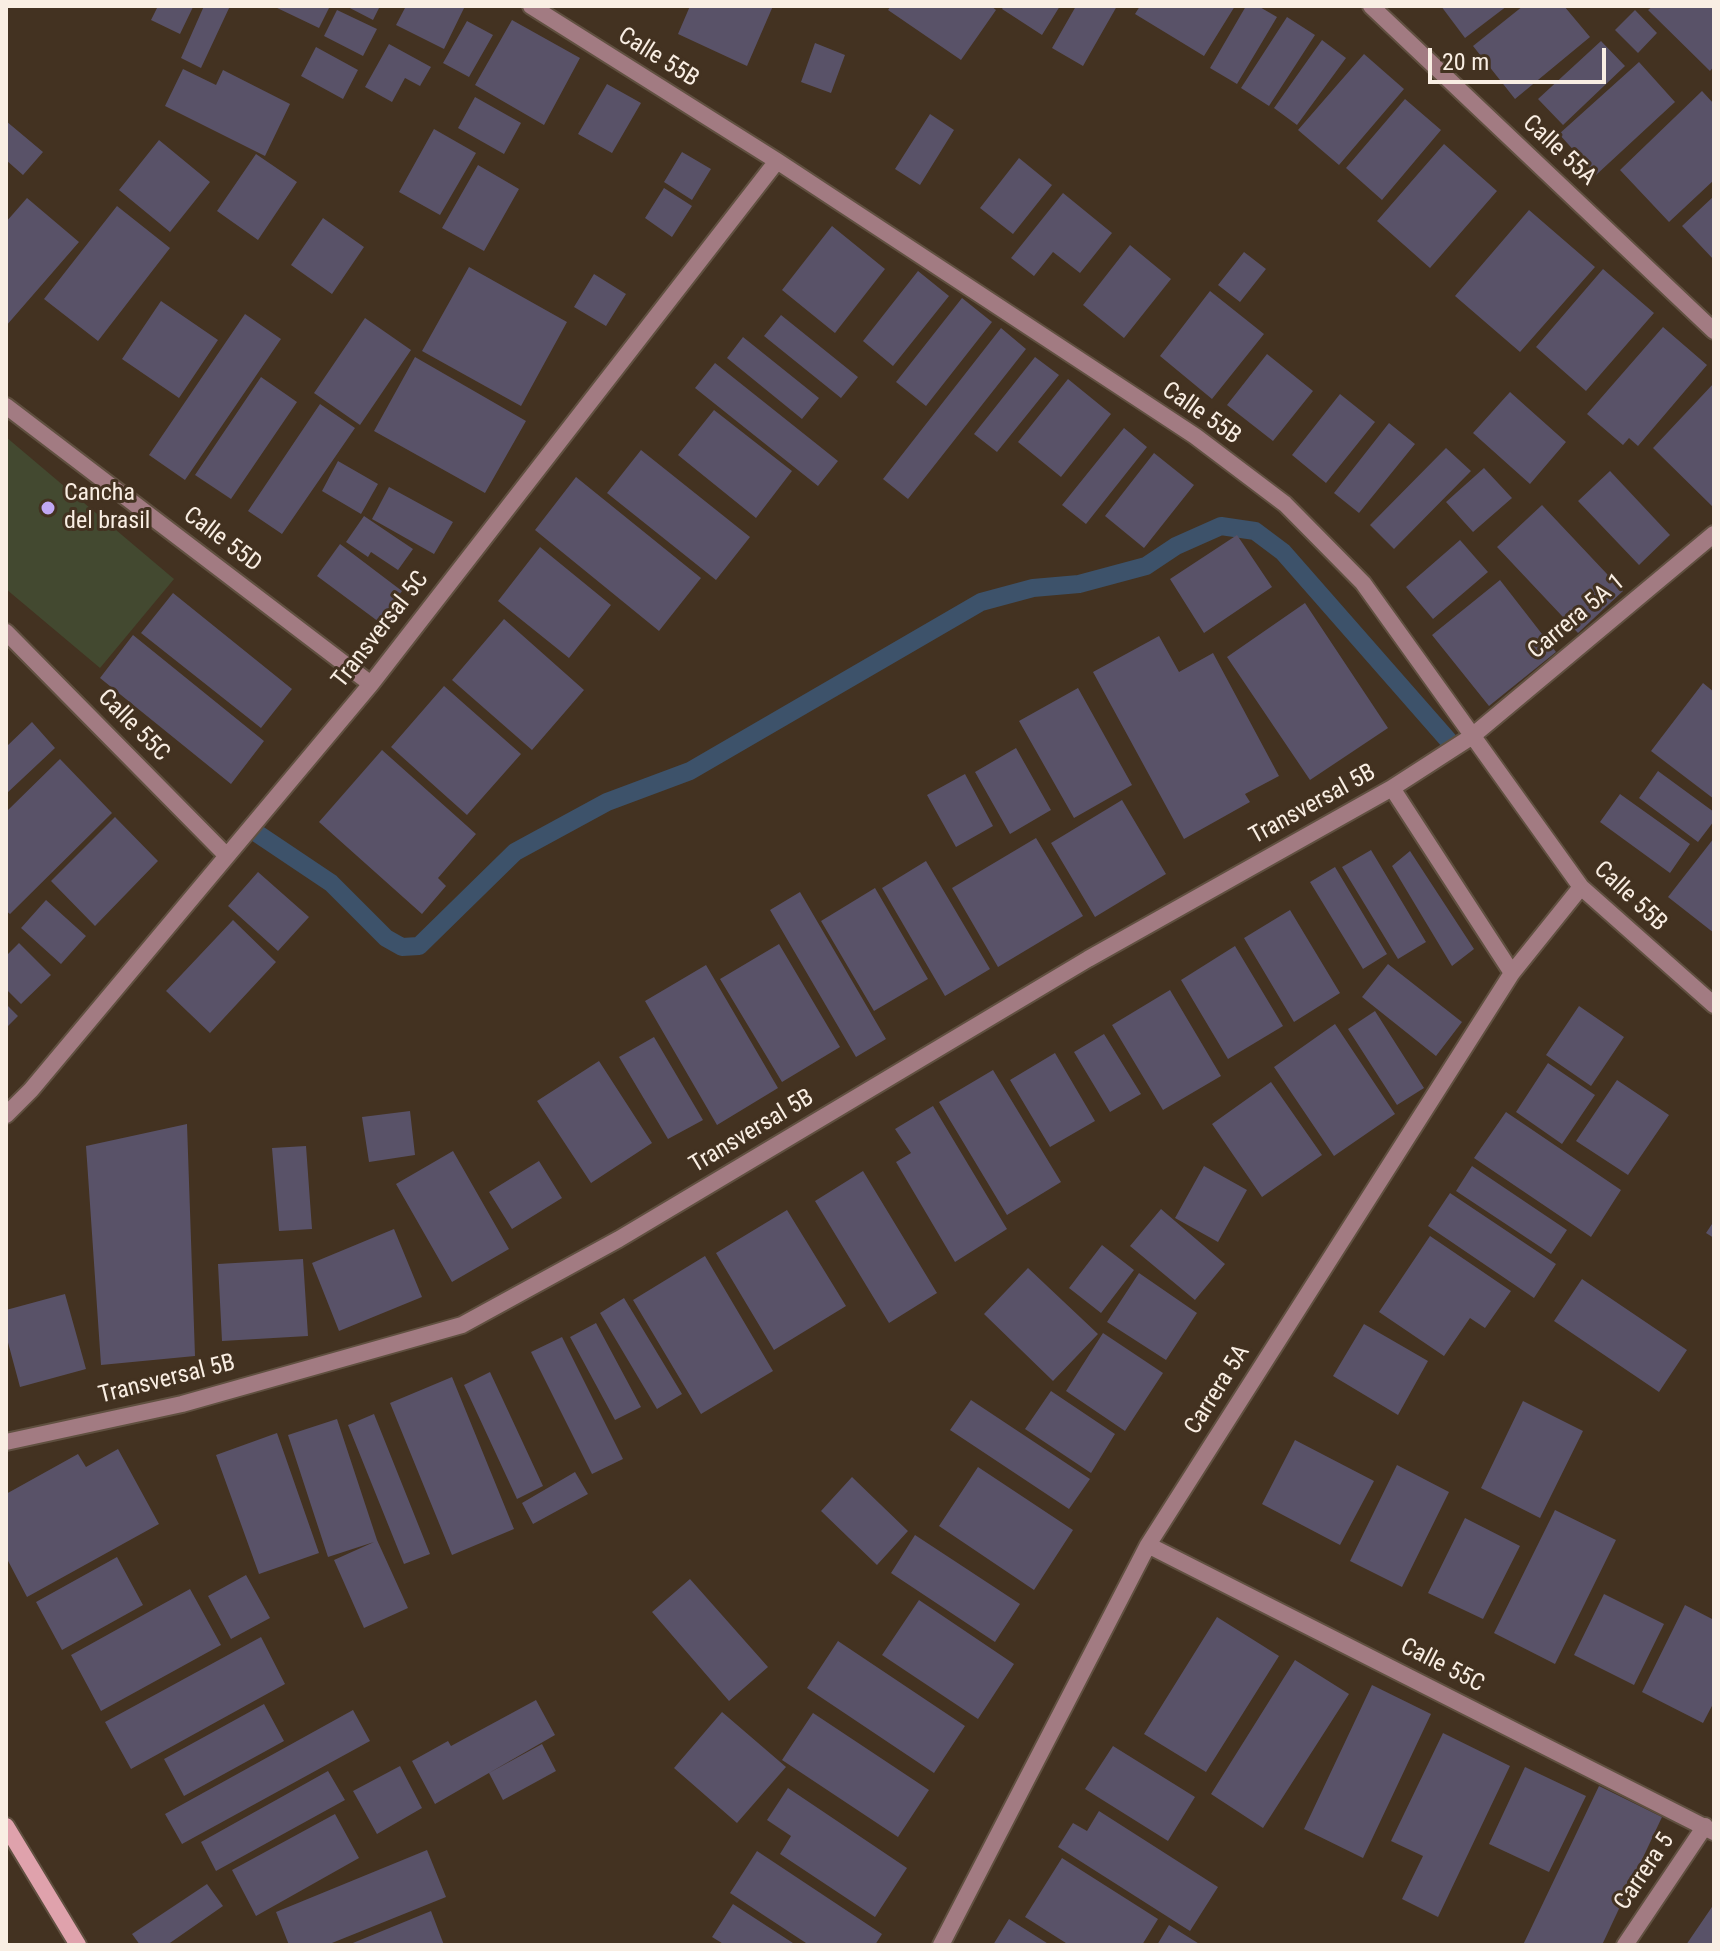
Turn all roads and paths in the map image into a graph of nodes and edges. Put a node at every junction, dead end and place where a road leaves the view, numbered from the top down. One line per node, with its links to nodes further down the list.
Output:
1 (531, 6): 3 (street, Calle 55B)
2 (1371, 6): 4 (street, Calle 55A)
3 (777, 161): 8 (street, Transversal 5C); 9 (street, Calle 55B)
4 (1714, 331)
5 (6, 406): 8 (street, Calle 55D)
6 (1714, 534): 9 (street, Carrera 5A 1)
7 (6, 632): 11 (street, Calle 55C)
8 (371, 684): 11 (street, Transversal 5C)
9 (1471, 737): 10 (street, Transversal 5B); 12 (street, Calle 55B)
10 (1392, 788): 13 (street); 16 (street, Transversal 5B)
11 (226, 855): 15 (street, Transversal 5C)
12 (1581, 887): 13 (street, Carrera 5A); 14 (street, Calle 55B)
13 (1512, 973): 17 (street, Carrera 5A)
14 (1714, 1005)
15 (6, 1115)
16 (6, 1442)
17 (1148, 1545): 19 (street, Calle 55C); 21 (street, Carrera 5A)
18 (6, 1826): 20 (main road)
19 (1709, 1829): 22 (street, Carrera 5)
20 (78, 1945)
21 (941, 1945)
22 (1625, 1945)

